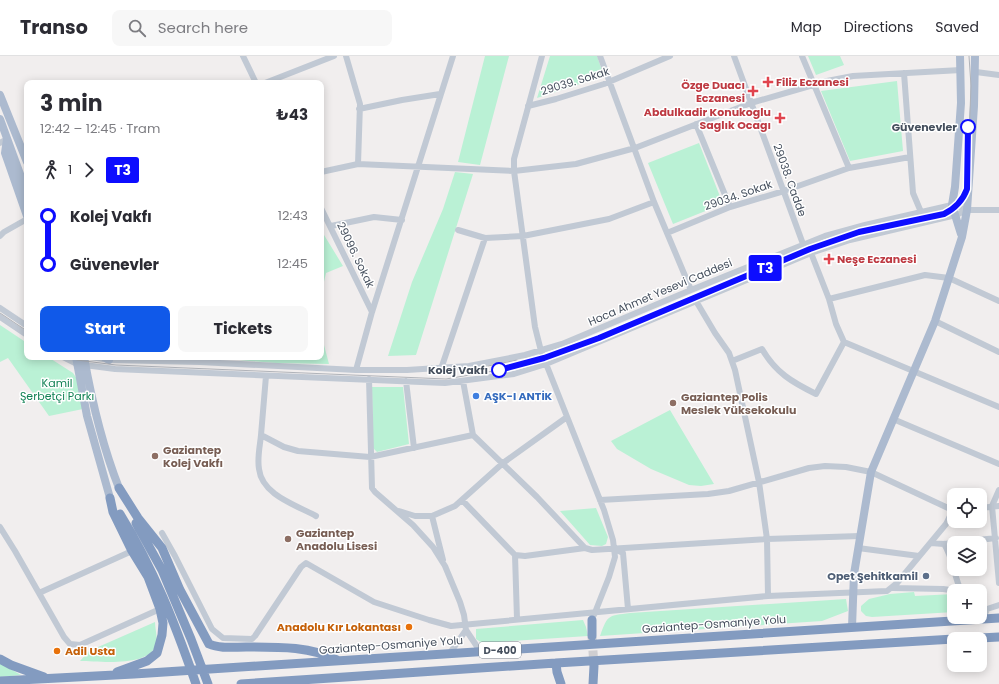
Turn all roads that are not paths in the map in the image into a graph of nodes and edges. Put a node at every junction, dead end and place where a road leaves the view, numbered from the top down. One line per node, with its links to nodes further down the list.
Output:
1 (243, 56): 17 (street)
2 (334, 56): 18 (street)
3 (346, 56): 25 (street)
4 (453, 56): 21 (street)
5 (542, 56): 24 (street)
6 (600, 56): 19 (street)
7 (670, 56): 12 (street, 29039. Sokak)
8 (734, 56): 23 (street, 29038. Cadde)
9 (802, 56): 20 (street)
10 (960, 56): 13 (main road)
11 (976, 56): 14 (main road)
12 (658, 58): 19 (street, 29039. Sokak)
13 (961, 70): 15 (street); 40 (main road)
14 (976, 72): 16 (street); 43 (main road)
15 (904, 73): 20 (street); 31 (street)
16 (999, 75)
17 (255, 80)
18 (273, 80)
19 (610, 82): 24 (street, 29039. Sokak); 29 (street)
20 (813, 85): 23 (street); 34 (street)
21 (440, 94): 25 (street); 33 (street)
22 (0, 95): 30 (main road)
23 (751, 103): 27 (street); 38 (street, 29038. Cadde)
24 (528, 106): 36 (street)
25 (359, 109): 32 (street)
26 (0, 119): 28 (main road)
27 (696, 124): 29 (street); 41 (street)
28 (4, 141): 37 (main road); 42 (main road)
29 (635, 148): 36 (street); 39 (street)
30 (24, 155)
31 (910, 157): 34 (street, 29034. Sokak); 45 (street)
32 (358, 164): 33 (street); 35 (street)
33 (419, 166): 36 (street); 49 (street)
34 (849, 168): 38 (street, 29034. Sokak)
35 (324, 171)
36 (514, 171): 54 (street)
37 (24, 186)
38 (784, 191): 41 (street, 29034. Sokak); 57 (street, 29038. Cadde)
39 (654, 202): 53 (street); 54 (street)
40 (952, 205): 43 (street); 45 (street, Hoca Ahmet Yesevi Caddesi); 47 (main road)
41 (730, 207): 53 (street, 29034. Sokak)
42 (24, 208)
43 (967, 210): 44 (street); 47 (street, Hoca Ahmet Yesevi Caddesi); 55 (main road)
44 (999, 210)
45 (921, 212): 57 (street, Hoca Ahmet Yesevi Caddesi)
46 (324, 213): 50 (street, 29096. Sokak)
47 (956, 215): 55 (main road); 58 (street, Hoca Ahmet Yesevi Caddesi)
48 (24, 219): 52 (street)
49 (402, 220): 50 (street); 65 (street)
50 (331, 226): 65 (street, 29096. Sokak)
51 (458, 230): 56 (street)
52 (1, 232)
53 (667, 233): 60 (street)
54 (523, 236): 56 (street); 71 (street)
55 (962, 237): 59 (main road)
56 (485, 238): 79 (street)
57 (803, 244): 60 (street, Hoca Ahmet Yesevi Caddesi)
58 (812, 253): 61 (street); 62 (street, Hoca Ahmet Yesevi Caddesi)
59 (949, 278): 61 (street); 63 (street); 67 (main road)
60 (691, 290): 71 (street, Hoca Ahmet Yesevi Caddesi)
61 (829, 299): 70 (street)
62 (696, 301): 77 (street); 78 (street, Hoca Ahmet Yesevi Caddesi)
63 (999, 301)
64 (0, 308): 68 (street)
65 (372, 312): 80 (street)
66 (0, 317): 69 (street)
67 (935, 321): 72 (street); 81 (main road)
68 (24, 324)
69 (24, 333)
70 (844, 342): 77 (street); 81 (street)
71 (541, 351): 78 (street); 79 (street, Hoca Ahmet Yesevi Caddesi)
72 (999, 352)
73 (69, 360): 82 (street, Hoca Ahmet Yesevi Caddesi)
74 (77, 360): 86 (main road)
75 (84, 360): 86 (main road)
76 (199, 360): 80 (street, Hoca Ahmet Yesevi Caddesi)
77 (732, 361): 97 (street)
78 (546, 364): 85 (street, Hoca Ahmet Yesevi Caddesi); 88 (street)
79 (441, 369): 80 (street, Hoca Ahmet Yesevi Caddesi)
80 (356, 370)
81 (914, 371): 87 (street); 89 (main road)
82 (266, 376): 83 (street, Hoca Ahmet Yesevi Caddesi); 90 (street)
83 (369, 379): 84 (street, Hoca Ahmet Yesevi Caddesi); 93 (street)
84 (406, 381): 85 (street, Hoca Ahmet Yesevi Caddesi); 92 (street)
85 (462, 381): 91 (street)
86 (86, 388): 98 (main road); 100 (main road)
87 (999, 407)
88 (567, 417): 94 (street); 102 (street)
89 (893, 419): 95 (street); 96 (main road)
90 (261, 435): 93 (street); 108 (street)
91 (473, 435): 92 (street); 94 (street)
92 (414, 448): 93 (street)
93 (370, 457): 107 (street)
94 (503, 463): 101 (street); 118 (street)
95 (999, 464)
96 (871, 472): 97 (street); 106 (street); 113 (main road)
97 (759, 482): 102 (street); 115 (street)
98 (119, 488): 151 (highway); 159 (highway)
99 (999, 490): 103 (street)
100 (110, 498): 121 (highway); 158 (highway)
101 (462, 500): 109 (street); 122 (street)
102 (600, 500): 119 (street)
103 (992, 506): 104 (street); 105 (street); 114 (street)
104 (999, 506)
105 (987, 507)
106 (947, 508)
107 (395, 509): 109 (street); 124 (street)
108 (316, 516)
109 (432, 516): 124 (street)
110 (947, 522): 116 (street)
111 (0, 527): 131 (street)
112 (162, 533): 142 (street)
113 (860, 536): 115 (street); 120 (main road)
114 (996, 538): 117 (street); 125 (street)
115 (767, 539): 119 (street); 132 (street)
116 (930, 543): 117 (street); 123 (street)
117 (944, 544): 127 (street)
118 (585, 548): 119 (street); 122 (street)
119 (614, 548): 135 (street); 137 (street)
120 (858, 548): 123 (street); 130 (main road)
121 (132, 552): 131 (street); 134 (highway)
122 (515, 555): 140 (street)
123 (919, 556): 128 (street)
124 (445, 566): 142 (street)
125 (999, 574): 126 (street)
126 (999, 583)
127 (957, 584)
128 (893, 588): 129 (street); 130 (street)
129 (947, 590)
130 (853, 592): 132 (street); 143 (main road)
131 (39, 593): 134 (street)
132 (768, 596): 135 (street)
133 (999, 605): 136 (street)
134 (160, 609): 155 (highway)
135 (628, 609): 137 (street)
136 (987, 609)
137 (594, 616): 140 (street); 144 (highway)
138 (987, 617): 139 (highway, Gaziantep-Osmaniye Yolu / D-400)
139 (999, 618)
140 (517, 619): 142 (street)
141 (947, 620): 143 (highway, Gaziantep-Osmaniye Yolu / D-400)
142 (466, 627): 148 (street); 149 (street)
143 (852, 627): 148 (highway, Gaziantep-Osmaniye Yolu / D-400)
144 (592, 636)
145 (999, 637): 146 (highway)
146 (987, 638)
147 (947, 639): 152 (highway, D-400)
148 (480, 651): 149 (highway, Gaziantep-Osmaniye Yolu / D-400)
149 (450, 653): 151 (highway, Gaziantep-Osmaniye Yolu / D-400)
150 (0, 659): 156 (highway)
151 (338, 660): 155 (highway, Gaziantep-Osmaniye Yolu / D-400)
152 (556, 663): 154 (highway, D-400); 163 (highway)
153 (594, 666): 164 (highway)
154 (380, 675): 161 (highway, D-400); 162 (highway)
155 (110, 676): 156 (highway, Gaziantep-Osmaniye Yolu / D-400)
156 (49, 679): 157 (highway, Gaziantep-Osmaniye Yolu / D-400)
157 (0, 681)
158 (196, 684)
159 (208, 684)
160 (241, 684): 161 (highway, D-400)
161 (248, 684)
162 (367, 684)
163 (561, 684)
164 (593, 684)

